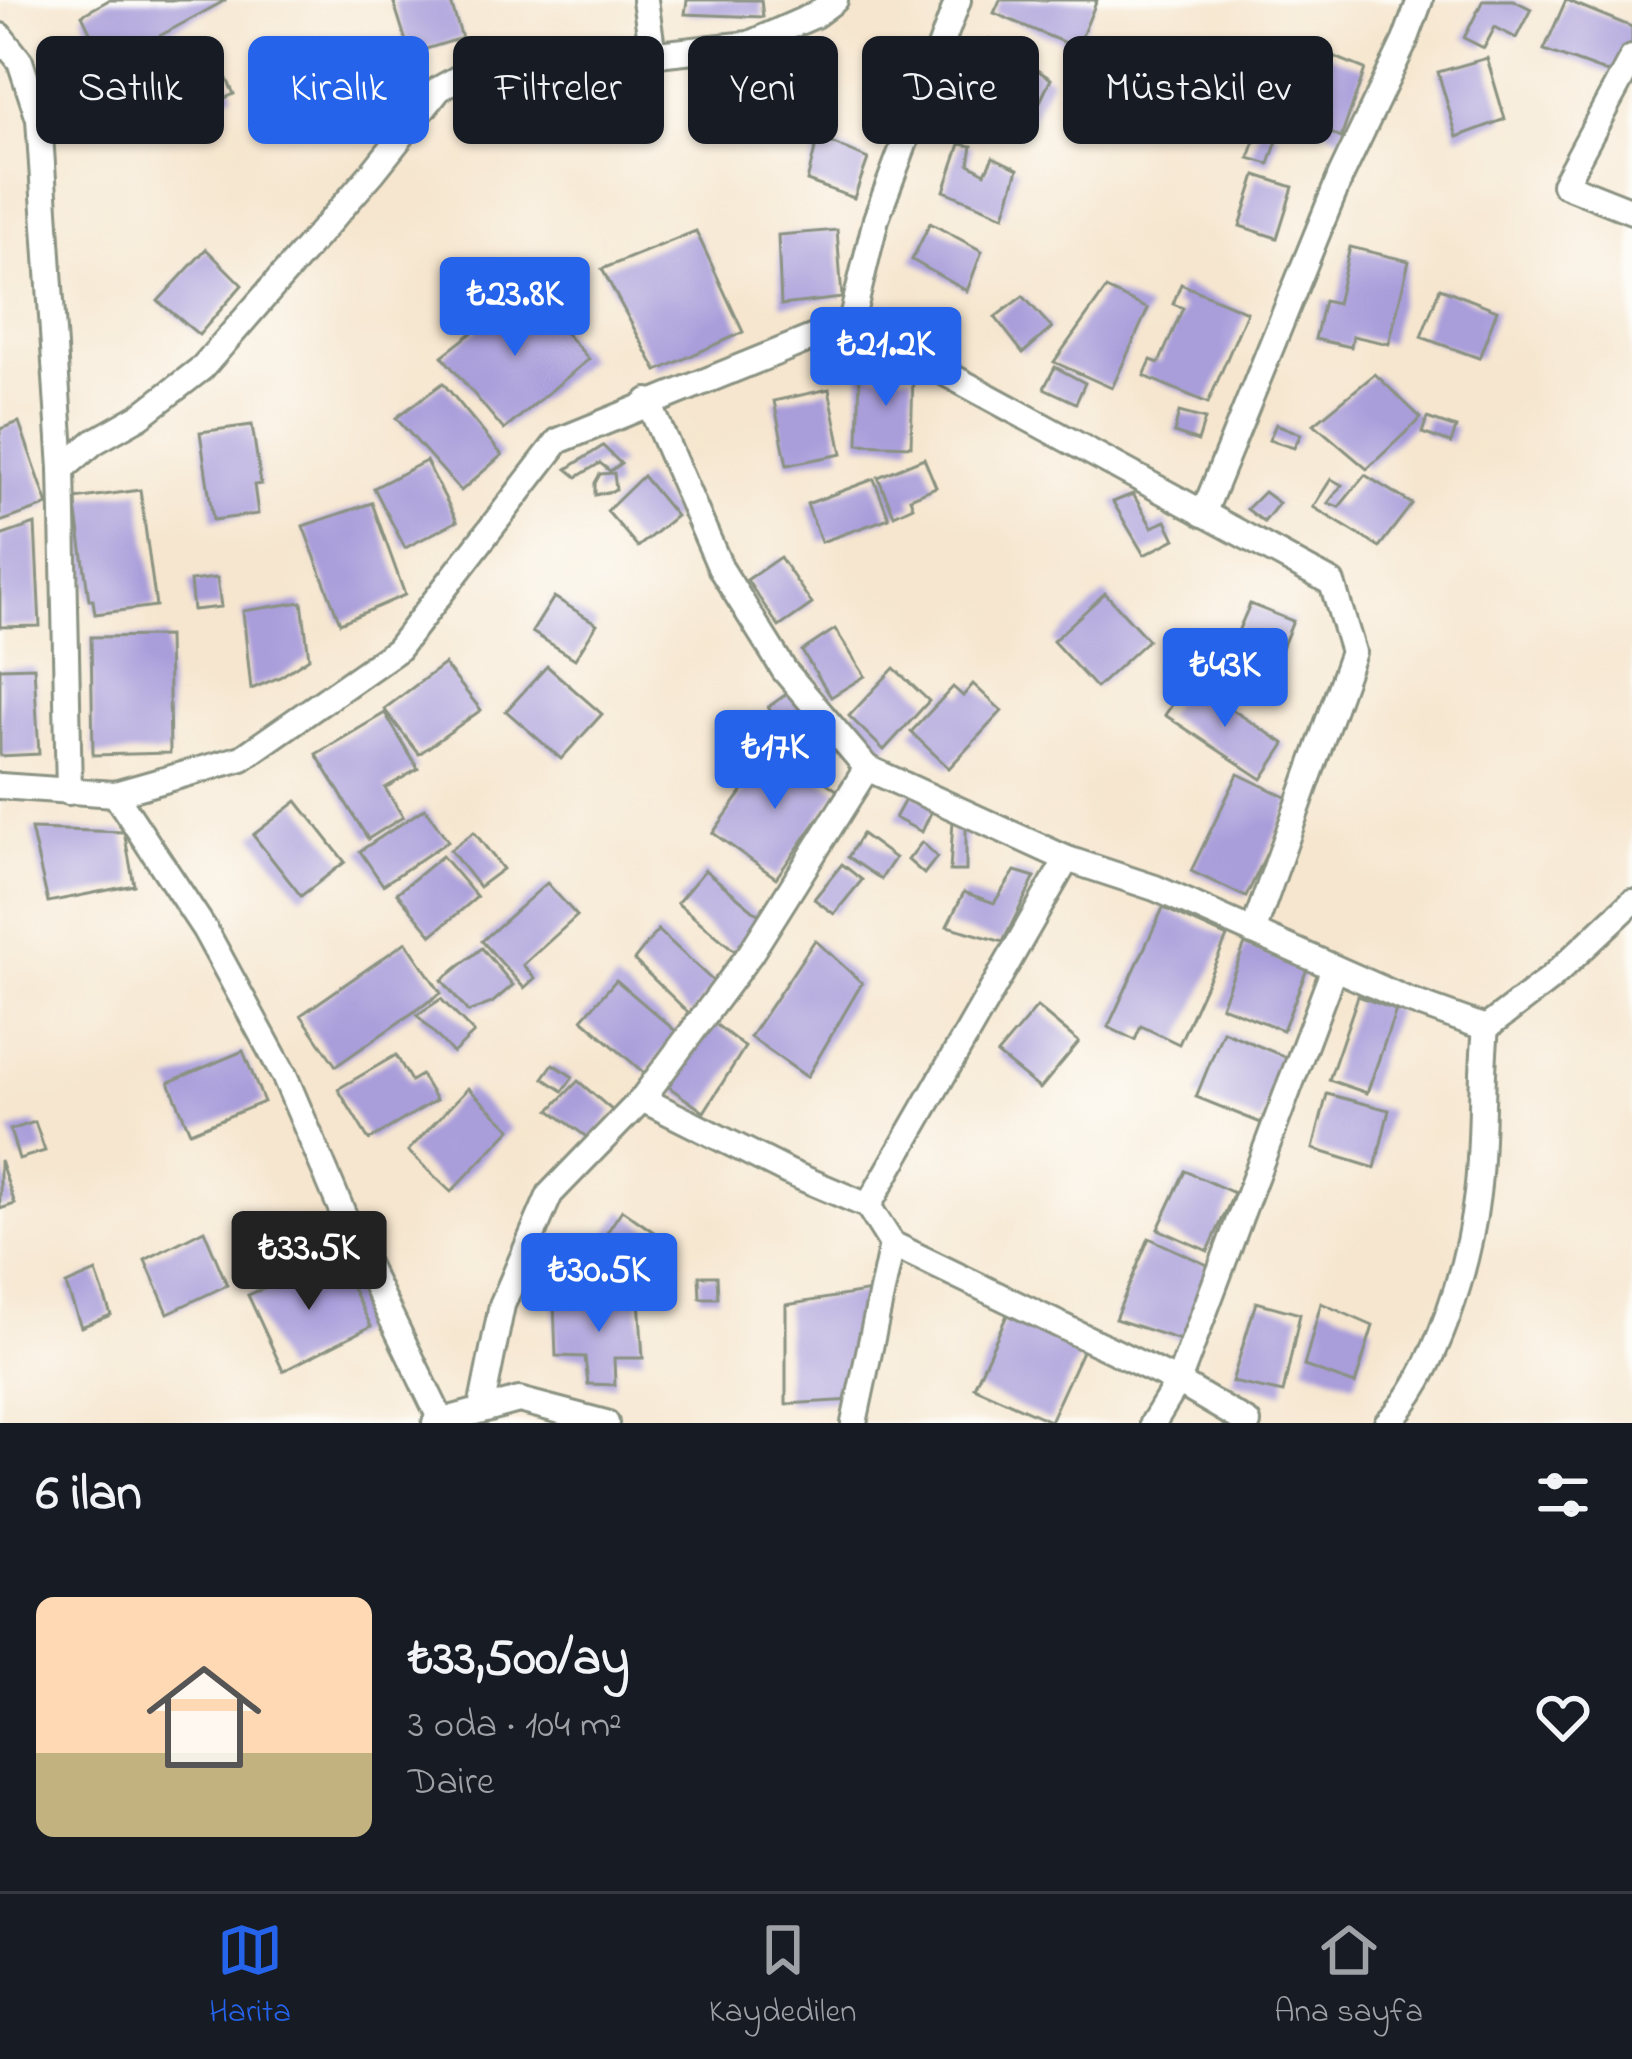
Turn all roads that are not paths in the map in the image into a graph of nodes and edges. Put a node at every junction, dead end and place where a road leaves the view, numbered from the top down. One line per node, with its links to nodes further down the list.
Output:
1 (645, 0): 6 (street)
2 (836, 0): 7 (street)
3 (958, 0): 12 (street)
4 (1420, 0): 15 (street)
5 (0, 36): 8 (street)
6 (650, 36)
7 (664, 54)
8 (10, 58): 14 (street)
9 (1632, 58): 11 (street)
10 (453, 81): 14 (street)
11 (1632, 211)
12 (850, 322): 13 (street); 15 (street)
13 (648, 401): 16 (street); 19 (street)
14 (62, 469): 18 (street)
15 (1203, 514): 22 (street)
16 (867, 768): 20 (street); 25 (street)
17 (0, 786): 18 (street)
18 (69, 792): 19 (street)
19 (115, 794): 30 (street)
20 (1067, 859): 22 (street); 26 (street)
21 (1632, 902): 24 (street)
22 (1253, 932): 23 (street)
23 (1334, 968): 24 (street); 28 (street)
24 (1486, 1028): 35 (street)
25 (642, 1099): 26 (street); 29 (street)
26 (868, 1207): 27 (street)
27 (892, 1244): 28 (street); 32 (street)
28 (1178, 1382): 33 (street); 34 (street)
29 (481, 1409): 30 (street); 31 (street)
30 (438, 1422)
31 (606, 1423)
32 (854, 1423)
33 (1153, 1423)
34 (1248, 1423)
35 (1388, 1423)

